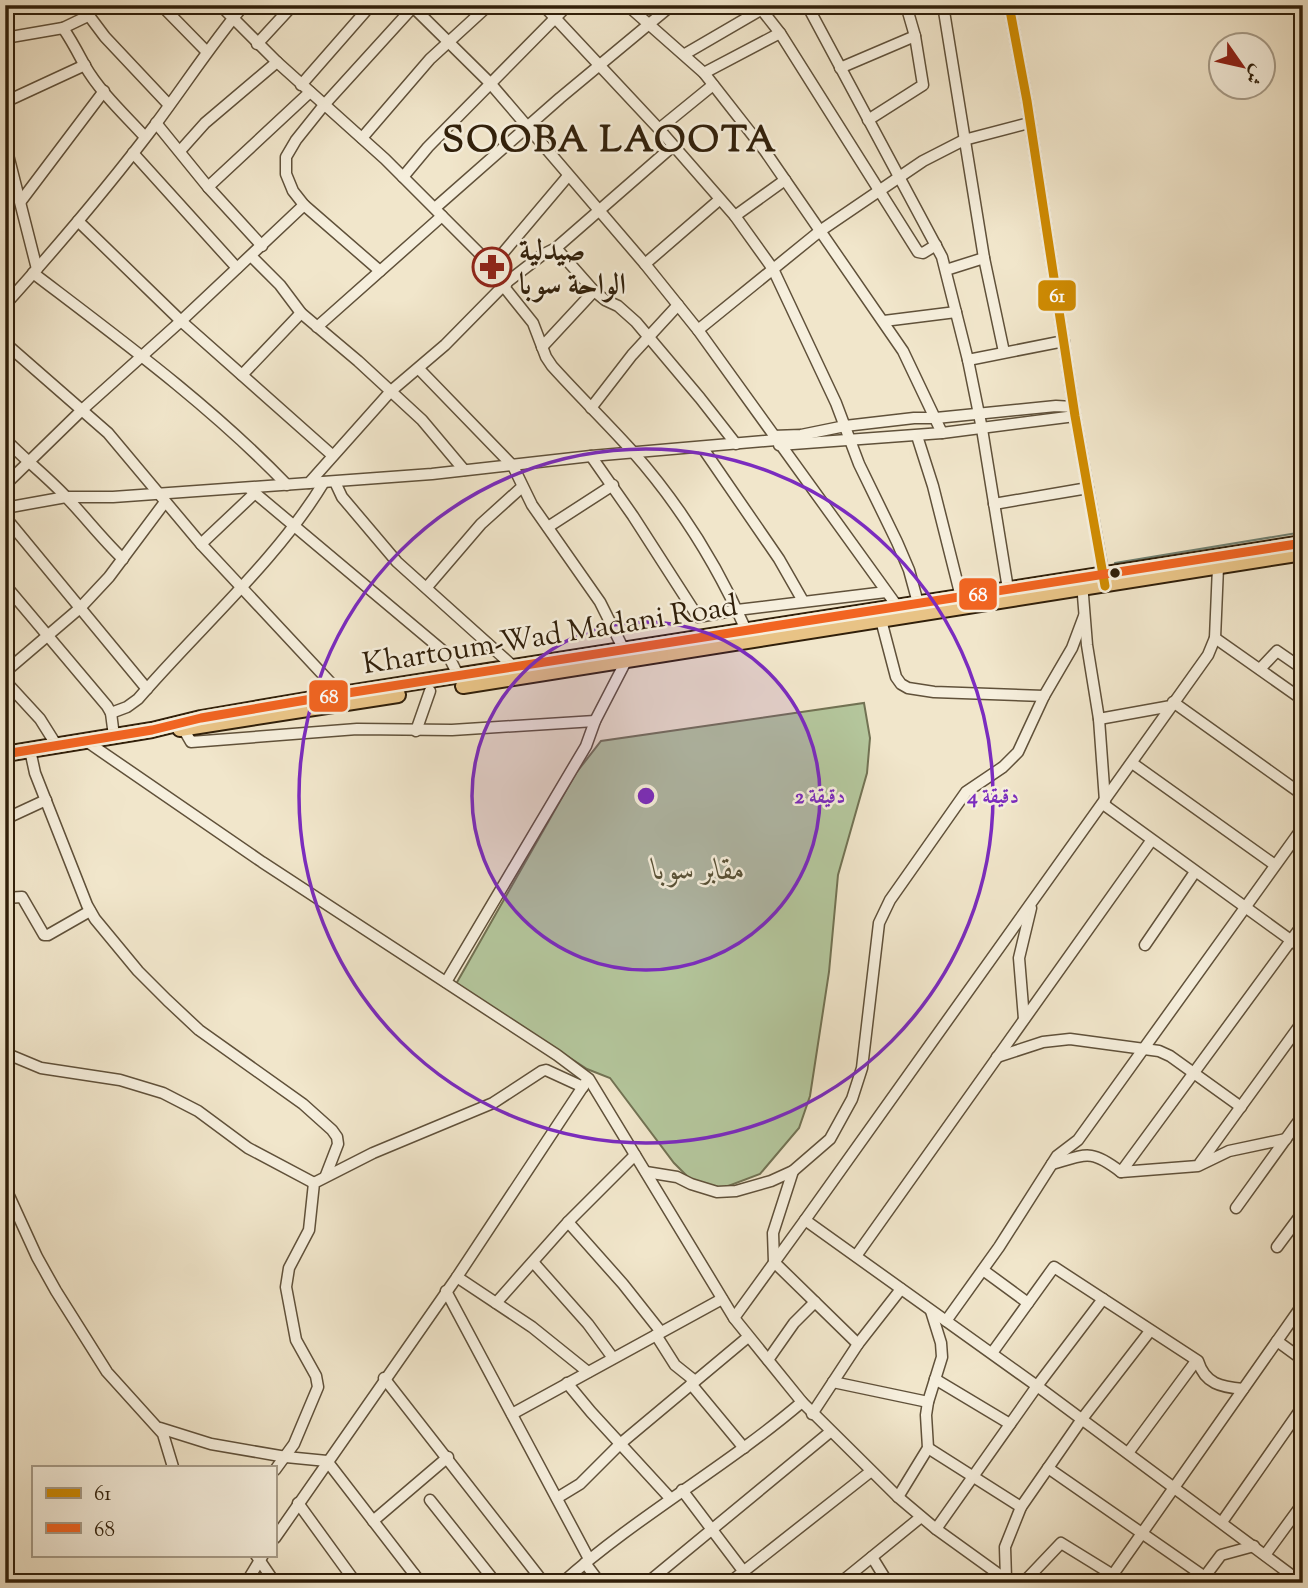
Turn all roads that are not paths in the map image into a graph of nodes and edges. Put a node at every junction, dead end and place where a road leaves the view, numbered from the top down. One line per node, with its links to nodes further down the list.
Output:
1 (81, 5): 18 (street)
2 (161, 5): 28 (street)
3 (220, 5): 20 (street)
4 (244, 5): 20 (street)
5 (293, 5): 27 (street)
6 (371, 5): 36 (street)
7 (489, 5): 26 (street)
8 (543, 5): 19 (street)
9 (568, 5): 19 (street)
10 (626, 5): 21 (street)
11 (672, 5): 21 (street)
12 (807, 5): 33 (street)
13 (906, 5): 24 (street)
14 (943, 5): 50 (street)
15 (1009, 5): 45 (street)
16 (413, 6): 26 (street); 42 (street)
17 (763, 6): 23 (street); 29 (street)
18 (88, 16): 22 (street); 41 (street)
19 (556, 18): 32 (street); 35 (street)
20 (232, 19): 27 (street); 28 (street)
21 (650, 25): 29 (street); 32 (street)
22 (63, 29): 25 (street); 31 (street)
23 (780, 33): 34 (street); 60 (street)
24 (915, 36): 33 (street); 43 (street)
25 (5, 38)
26 (449, 41): 35 (street); 49 (street)
27 (257, 44): 30 (street)
28 (207, 52): 41 (street)
29 (685, 54): 34 (street)
30 (277, 62): 36 (street); 53 (street)
31 (85, 65): 38 (street); 40 (street)
32 (601, 67): 46 (street); 47 (street)
33 (839, 68): 43 (street)
34 (704, 73): 37 (street)
35 (490, 83): 46 (street); 56 (street)
36 (301, 85): 39 (street)
37 (713, 85): 47 (street); 58 (street)
38 (104, 91): 48 (street); 62 (street)
39 (310, 92): 42 (street); 59 (street)
40 (5, 102)
41 (169, 105): 44 (street)
42 (324, 105): 49 (street); 63 (street)
43 (868, 120): 57 (street)
44 (156, 123): 48 (street); 53 (street)
45 (1029, 124): 50 (street); 92 (street)
46 (527, 126): 55 (street); 65 (street)
47 (659, 129): 52 (street)
48 (145, 137): 54 (street)
49 (362, 138): 56 (street)
50 (964, 140): 57 (street); 73 (street)
51 (5, 144): 62 (street)
52 (673, 146): 61 (street); 64 (street)
53 (180, 151): 59 (street)
54 (133, 153): 67 (street); 76 (street)
55 (568, 176): 64 (street); 75 (street)
56 (403, 177): 65 (street)
57 (898, 177): 60 (street); 69 (street)
58 (785, 180): 66 (street); 68 (street)
59 (208, 187): 70 (street)
60 (877, 191): 68 (street); 69 (street)
61 (719, 200): 66 (street); 74 (street)
62 (21, 201): 79 (street)
63 (304, 205): 70 (street); 80 (street)
64 (597, 211): 71 (street); 74 (street)
65 (438, 212): 75 (street); 80 (street)
66 (735, 216): 77 (street)
67 (78, 221): 79 (street); 88 (street)
68 (820, 231): 77 (street); 87 (street)
69 (936, 245): 78 (street)
70 (262, 246): 72 (street)
71 (556, 248): 81 (street); 82 (street)
72 (251, 256): 76 (street); 86 (street)
73 (984, 258): 78 (street); 95 (street)
74 (645, 264): 84 (street)
75 (492, 266): 81 (street)
76 (237, 268): 88 (street)
77 (773, 270): 90 (street); 106 (street)
78 (946, 270): 85 (street)
79 (35, 271): 83 (street); 96 (street)
80 (380, 271): 89 (street)
81 (507, 282): 94 (street); 98 (street)
82 (594, 291): 91 (street); 94 (street)
83 (5, 305)
84 (678, 305): 90 (street); 91 (street)
85 (956, 312): 87 (street); 97 (street)
86 (301, 313): 89 (street); 99 (street)
87 (884, 320): 105 (street)
88 (181, 321): 96 (street); 99 (street)
89 (317, 327): 100 (street)
90 (698, 330): 112 (street)
91 (649, 337): 101 (street); 113 (street)
92 (1064, 341): 95 (street); 103 (street)
93 (5, 343): 102 (street)
94 (542, 346): 101 (street)
95 (1004, 352): 97 (street)
96 (142, 355): 102 (street); 124 (street)
97 (968, 360): 104 (street)
98 (419, 369): 100 (street); 119 (street)
99 (242, 375): 116 (street)
100 (391, 391): 116 (street); 120 (street)
101 (591, 408): 115 (street)
102 (83, 409): 118 (street); 130 (street)
103 (1074, 411): 104 (street); 107 (street); 127 (street)
104 (979, 415): 105 (street); 107 (street)
105 (936, 418): 106 (street); 108 (street)
106 (845, 426): 111 (street); 112 (street)
107 (982, 429): 108 (street); 131 (street)
108 (942, 433): 109 (street)
109 (917, 436): 111 (street); 148 (street)
110 (5, 439): 118 (street)
111 (849, 440): 112 (street); 151 (street)
112 (776, 441): 113 (street); 147 (street)
113 (736, 444): 114 (street)
114 (702, 447): 115 (street); 150 (street)
115 (633, 452): 117 (street); 154 (street)
116 (332, 455): 122 (street)
117 (591, 456): 119 (street); 125 (street)
118 (28, 463): 123 (street); 129 (street)
119 (513, 466): 120 (street); 126 (street)
120 (464, 470): 121 (street)
121 (329, 482): 122 (street); 134 (street); 145 (street)
122 (309, 483): 124 (street)
123 (5, 485)
124 (287, 485): 128 (street)
125 (613, 485): 135 (street); 154 (street)
126 (522, 486): 135 (street); 145 (street)
127 (1088, 488): 131 (street); 141 (street)
128 (252, 490): 130 (street); 134 (street); 137 (street)
129 (66, 497): 130 (street); 132 (street); 139 (street)
130 (162, 498): 137 (street); 139 (street)
131 (994, 503): 146 (street)
132 (5, 508)
133 (5, 517): 153 (street)
134 (295, 524): 144 (street); 166 (street)
135 (548, 527): 161 (street)
136 (1303, 542): 141 (highway)
137 (201, 544): 144 (street)
138 (1303, 553): 140 (highway)
139 (123, 559): 153 (street)
140 (1217, 567): 141 (highway); 160 (street)
141 (1104, 581): 142 (highway)
142 (1082, 584): 146 (highway, Khartoum-Wad Madani Road); 156 (street); 157 (highway)
143 (5, 585): 159 (street)
144 (240, 587): 168 (street); 170 (street)
145 (427, 587): 162 (street)
146 (1008, 589): 148 (highway, Khartoum-Wad Madani Road)
147 (886, 592): 149 (street); 152 (street)
148 (961, 597): 151 (highway, Khartoum-Wad Madani Road)
149 (830, 598): 150 (street); 155 (street)
150 (803, 601): 154 (street)
151 (918, 604): 152 (highway, Khartoum-Wad Madani Road)
152 (897, 606): 155 (highway, Khartoum-Wad Madani Road)
153 (80, 608): 159 (street); 168 (street)
154 (737, 610): 158 (street)
155 (835, 616): 158 (highway, Khartoum-Wad Madani Road)
156 (1084, 616): 171 (street); 175 (street)
157 (881, 620): 161 (highway); 171 (street)
158 (746, 630): 161 (highway, Khartoum-Wad Madani Road)
159 (48, 636): 165 (street); 174 (street)
160 (1215, 638): 163 (street); 173 (street)
161 (625, 655): 162 (highway, Khartoum-Wad Madani Road); 169 (highway); 176 (street)
162 (514, 667): 166 (highway, Khartoum-Wad Madani Road)
163 (1260, 669): 164 (street); 172 (street)
164 (1303, 669)
165 (5, 672)
166 (459, 677): 170 (highway, Khartoum-Wad Madani Road)
167 (5, 681): 181 (street)
168 (147, 689): 174 (street)
169 (430, 691): 177 (highway); 178 (street)
170 (341, 694): 177 (highway, Khartoum-Wad Madani Road)
171 (1044, 696): 215 (street)
172 (1303, 700)
173 (1172, 704): 175 (street); 184 (street); 185 (street)
174 (111, 713): 179 (street)
175 (1100, 719): 187 (street)
176 (595, 721): 178 (street); 201 (street)
177 (184, 725): 178 (street); 179 (highway)
178 (416, 731)
179 (114, 736): 180 (highway)
180 (86, 741): 181 (highway); 201 (street)
181 (57, 746): 182 (highway)
182 (30, 750): 183 (highway); 186 (street)
183 (5, 754)
184 (1132, 763): 187 (street); 191 (street)
185 (1303, 795)
186 (46, 800): 188 (street); 196 (street)
187 (1104, 803): 190 (street); 194 (street)
188 (5, 819)
189 (1303, 827): 191 (street)
190 (1151, 841): 192 (street); 202 (street)
191 (1275, 865): 195 (street)
192 (1195, 872): 195 (street); 199 (street)
193 (5, 898): 196 (street)
194 (1033, 901): 202 (street); 223 (street)
195 (1245, 907): 198 (street); 204 (street)
196 (90, 911): 218 (street)
197 (1303, 924): 198 (street)
198 (1291, 941): 200 (street); 207 (street)
199 (1145, 945)
200 (1303, 949)
201 (446, 982): 208 (street)
202 (1024, 1019): 206 (street)
203 (1303, 1021): 209 (street)
204 (1142, 1049): 206 (street); 207 (street); 213 (street)
205 (5, 1053): 219 (street)
206 (997, 1057): 226 (street)
207 (1194, 1073): 209 (street); 217 (street)
208 (586, 1083): 212 (street); 218 (street); 230 (street)
209 (1241, 1107): 214 (street)
210 (1303, 1115): 211 (street)
211 (1286, 1139): 214 (street); 221 (street)
212 (635, 1155): 216 (street); 224 (street)
213 (1052, 1164): 217 (street); 229 (street)
214 (1198, 1166): 217 (street)
215 (793, 1171): 216 (street); 228 (street)
216 (646, 1172): 233 (street)
217 (1121, 1172)
218 (326, 1175): 219 (street)
219 (314, 1184): 273 (street)
220 (5, 1187): 267 (street)
221 (1236, 1208)
222 (1303, 1212): 225 (street)
223 (805, 1220): 226 (street); 228 (street)
224 (568, 1222): 227 (street); 243 (street)
225 (1277, 1247)
226 (856, 1256): 231 (street)
227 (533, 1262): 236 (street); 248 (street)
228 (774, 1262): 235 (street); 240 (street)
229 (983, 1269): 237 (street); 241 (street)
230 (457, 1277): 232 (street); 236 (street)
231 (901, 1289): 239 (street); 246 (street)
232 (446, 1291): 253 (street); 263 (street)
233 (722, 1299): 240 (street); 243 (street)
234 (1103, 1299): 237 (street); 242 (street); 258 (street)
235 (815, 1302): 246 (street); 249 (street)
236 (496, 1303): 252 (street)
237 (1028, 1303): 247 (street)
238 (1303, 1304): 245 (street)
239 (931, 1311): 241 (street); 254 (street)
240 (734, 1318): 244 (street)
241 (946, 1321): 247 (street)
242 (1150, 1331): 251 (street); 265 (street)
243 (658, 1333): 248 (street); 255 (street)
244 (748, 1337): 249 (street); 255 (street)
245 (1277, 1341): 250 (street); 259 (street)
246 (858, 1345): 256 (street)
247 (992, 1353): 258 (street)
248 (613, 1358): 252 (street)
249 (768, 1360): 260 (street)
250 (1303, 1360)
251 (1196, 1361): 259 (street); 272 (street)
252 (588, 1372): 257 (street)
253 (384, 1378): 274 (street); 275 (street)
254 (935, 1379): 261 (street); 266 (street)
255 (693, 1382): 269 (street); 270 (street)
256 (834, 1382): 261 (street); 264 (street)
257 (567, 1383): 263 (street); 269 (street)
258 (1037, 1386): 265 (street); 266 (street)
259 (1243, 1389): 281 (street)
260 (802, 1402): 264 (street); 270 (street)
261 (928, 1402): 271 (street)
262 (1303, 1406): 292 (street)
263 (512, 1414): 284 (street)
264 (812, 1414): 268 (street)
265 (1082, 1419): 272 (street); 277 (street)
266 (1010, 1424): 280 (street)
267 (159, 1428): 273 (street); 276 (street)
268 (831, 1432): 279 (street); 294 (street)
269 (620, 1444): 284 (street); 285 (street)
270 (744, 1448): 282 (street)
271 (928, 1448): 280 (street); 283 (street)
272 (1128, 1453): 281 (street)
273 (286, 1457): 275 (street); 278 (street)
274 (448, 1457): 291 (street); 312 (street)
275 (327, 1461): 287 (street); 291 (street)
276 (173, 1466)
277 (1048, 1468): 289 (street); 295 (street)
278 (276, 1469)
279 (870, 1472): 283 (street); 302 (street)
280 (973, 1476): 289 (street); 293 (street)
281 (1175, 1487): 292 (street); 295 (street)
282 (682, 1490): 285 (street); 294 (street)
283 (898, 1497): 290 (street)
284 (557, 1498): 301 (street)
285 (670, 1499): 301 (street)
286 (430, 1500): 311 (street)
287 (299, 1503): 296 (street); 309 (street)
288 (1303, 1503): 298 (street)
289 (1021, 1507): 305 (street)
290 (922, 1517): 293 (street); 300 (street)
291 (373, 1521): 303 (street)
292 (1222, 1522): 297 (street)
293 (936, 1528): 305 (street)
294 (710, 1530): 302 (street); 315 (street)
295 (1142, 1535): 304 (street); 306 (street)
296 (276, 1537)
297 (1254, 1546): 298 (street); 306 (street)
298 (1265, 1555): 320 (street)
299 (260, 1556): 307 (street); 308 (street)
300 (872, 1557): 317 (street); 318 (street)
301 (587, 1561): 313 (street); 314 (street)
302 (744, 1572): 316 (street)
303 (418, 1578): 310 (street)
304 (1110, 1579): 319 (street)
305 (1008, 1581)
306 (1202, 1581)
307 (246, 1583)
308 (275, 1583)
309 (356, 1583)
310 (403, 1583)
311 (496, 1583)
312 (544, 1583)
313 (562, 1583)
314 (600, 1583)
315 (646, 1583)
316 (729, 1583)
317 (840, 1583)
318 (888, 1583)
319 (1023, 1583)
320 (1302, 1583)

